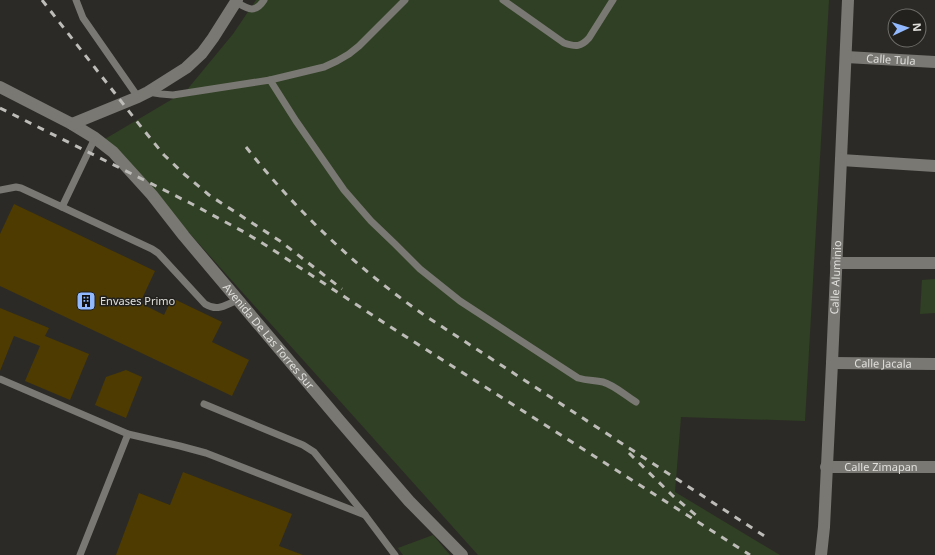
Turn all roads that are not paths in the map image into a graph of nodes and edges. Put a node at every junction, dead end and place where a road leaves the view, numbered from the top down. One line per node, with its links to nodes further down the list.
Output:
1 (76, 0): 12 (lane)
2 (264, 0): 7 (lane)
3 (405, 0): 10 (lane)
4 (503, 0): 5 (lane)
5 (613, 0)
6 (848, 0): 8 (street, Calle Aluminio)
7 (236, 1): 12 (street)
8 (846, 57): 9 (street, Calle Tula); 15 (street, Calle Aluminio)
9 (935, 62)
10 (270, 80): 12 (lane); 25 (lane)
11 (0, 87): 13 (street, Avenida De Las Torres Sur)
12 (143, 95): 13 (street)
13 (72, 124): 14 (street, Avenida De Las Torres Sur)
14 (95, 138): 18 (lane); 21 (street, Avenida De Las Torres Sur)
15 (841, 160): 16 (street); 19 (street, Calle Aluminio)
16 (935, 166)
17 (0, 190): 18 (lane)
18 (62, 207): 21 (lane)
19 (836, 263): 20 (street); 22 (street, Calle Aluminio)
20 (935, 263)
21 (238, 300): 33 (street, Avenida De Las Torres Sur)
22 (832, 362): 23 (street, Calle Jacala); 28 (street, Calle Aluminio)
23 (935, 364)
24 (0, 379): 27 (lane)
25 (636, 402)
26 (204, 404): 30 (lane)
27 (128, 434): 30 (lane); 31 (lane)
28 (826, 467): 29 (street, Calle Zimapan); 34 (street, Calle Aluminio)
29 (935, 467)
30 (365, 515): 32 (lane)
31 (80, 555)
32 (395, 555)
33 (462, 555)
34 (821, 555)

